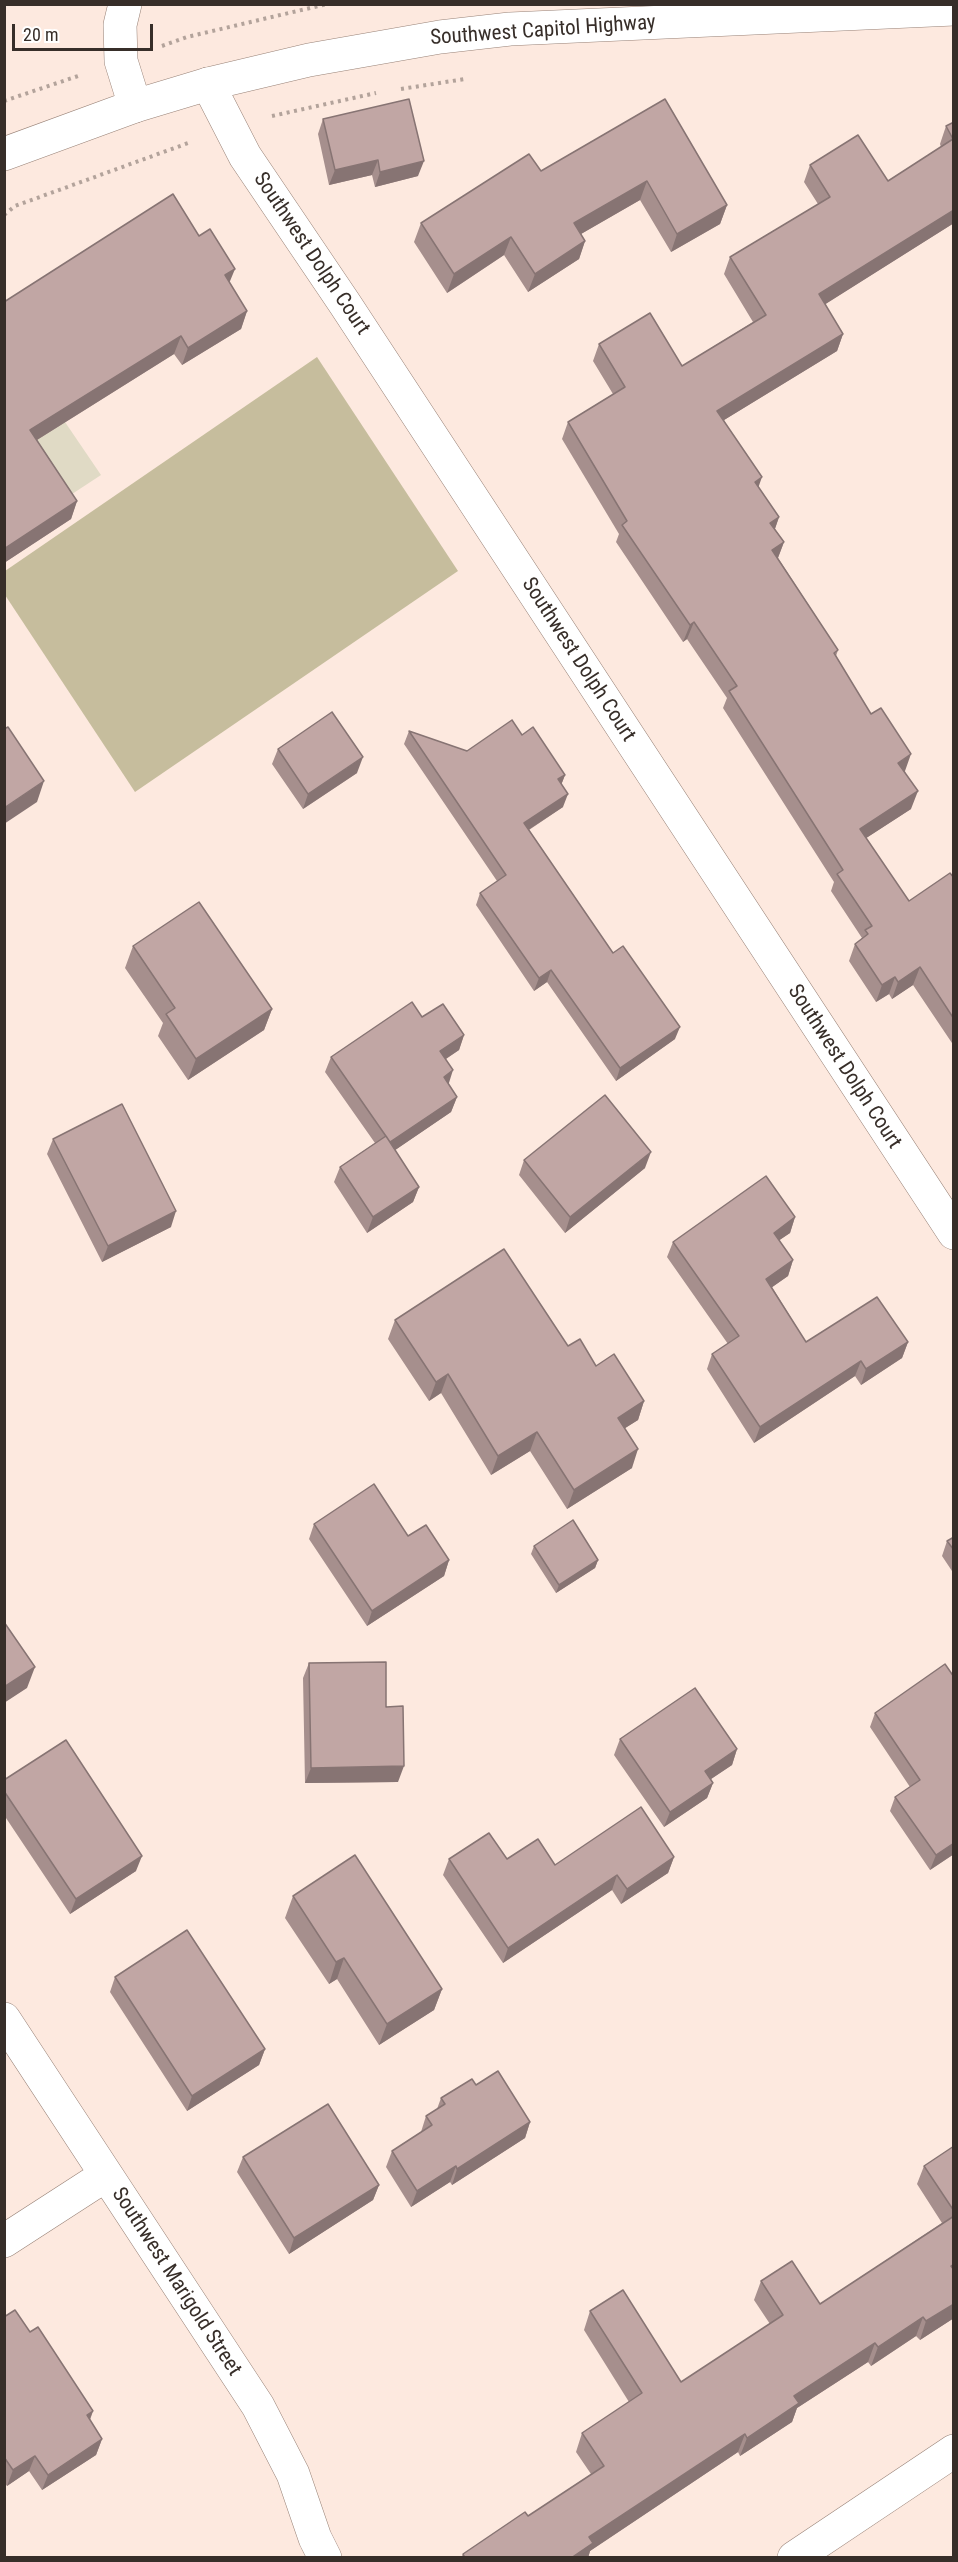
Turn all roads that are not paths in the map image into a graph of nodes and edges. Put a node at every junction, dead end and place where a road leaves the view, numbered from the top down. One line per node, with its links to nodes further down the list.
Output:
1 (125, 4): 4 (street)
2 (954, 9): 3 (street, Southwest Capitol Highway)
3 (208, 84): 4 (street, Southwest Capitol Highway); 6 (street, Southwest Dolph Court)
4 (135, 106): 5 (street, Southwest Capitol Highway)
5 (4, 154)
6 (954, 1233)
7 (4, 2019): 8 (street, Southwest Marigold Street)
8 (106, 2175): 9 (street); 11 (street, Southwest Marigold Street)
9 (4, 2241)
10 (954, 2451): 12 (street)
11 (325, 2558)
12 (794, 2558)

